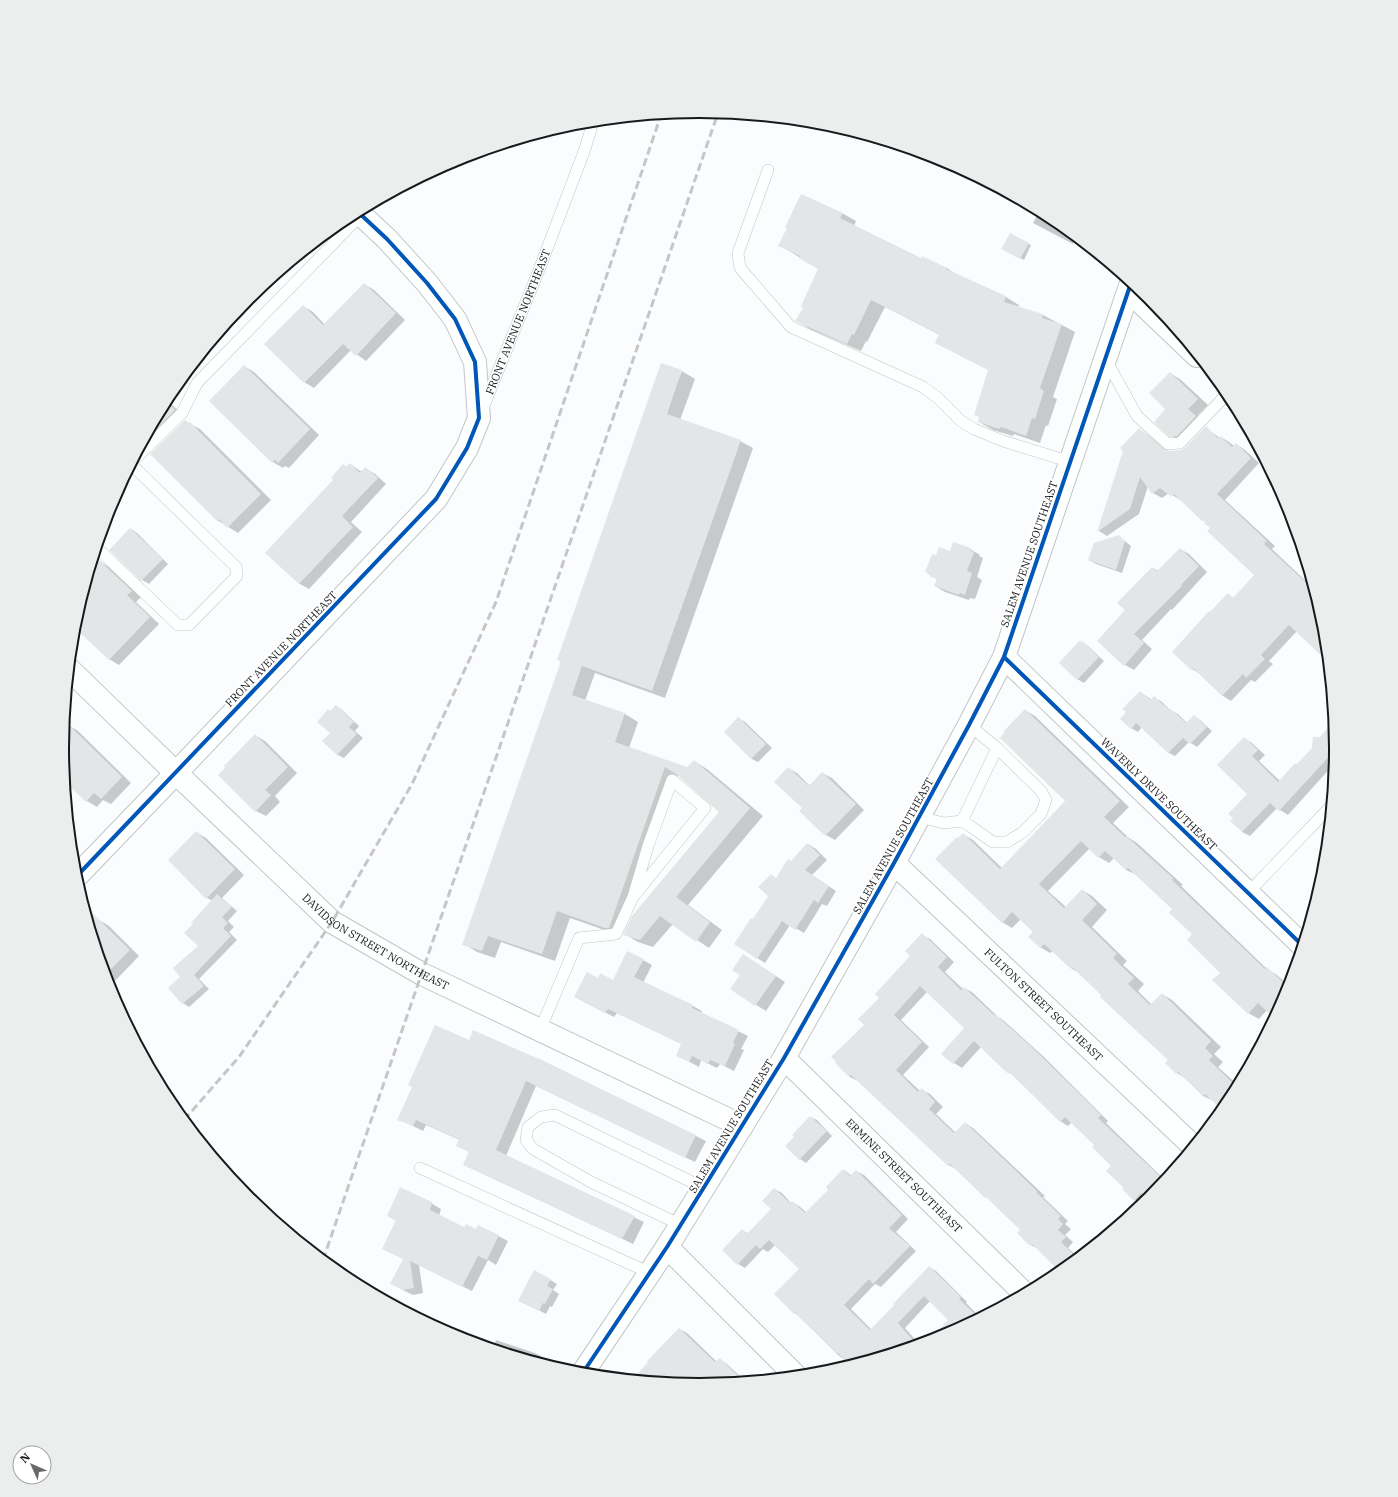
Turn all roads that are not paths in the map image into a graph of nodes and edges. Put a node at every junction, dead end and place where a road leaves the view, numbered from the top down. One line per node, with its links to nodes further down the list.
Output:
1 (591, 128): 8 (lane, FRONT AVENUE NORTHEAST)
2 (768, 170): 10 (lane)
3 (363, 216): 8 (street)
4 (347, 226): 9 (lane)
5 (1129, 289): 6 (street, SALEM AVENUE SOUTHEAST)
6 (1106, 360): 7 (lane); 10 (street, SALEM AVENUE SOUTHEAST)
7 (1223, 398)
8 (479, 418): 17 (street, FRONT AVENUE NORTHEAST)
9 (144, 450)
10 (1071, 462): 13 (street, SALEM AVENUE SOUTHEAST)
11 (135, 468): 12 (lane)
12 (100, 551)
13 (1004, 657): 15 (street, SALEM AVENUE SOUTHEAST); 23 (street, WAVERLY DRIVE SOUTHEAST)
14 (73, 673): 17 (street, DAVIDSON STREET NORTHEAST)
15 (969, 725): 16 (lane); 19 (street, SALEM AVENUE SOUTHEAST)
16 (997, 748): 20 (lane); 20 (lane)
17 (176, 773): 22 (street, FRONT AVENUE NORTHEAST); 26 (street, DAVIDSON STREET NORTHEAST)
18 (1326, 811): 23 (lane)
19 (919, 817): 20 (lane); 21 (street, SALEM AVENUE SOUTHEAST)
20 (962, 821)
21 (894, 864): 27 (street, SALEM AVENUE SOUTHEAST); 29 (street, FULTON STREET SOUTHEAST)
22 (81, 872)
23 (1248, 893): 25 (street, WAVERLY DRIVE SOUTHEAST)
24 (633, 897): 24 (lane); 26 (lane)
25 (1299, 942)
26 (540, 1030): 28 (street, DAVIDSON STREET NORTHEAST)
27 (784, 1058): 28 (street, SALEM AVENUE SOUTHEAST); 35 (street, ERMINE STREET SOUTHEAST)
28 (742, 1126): 31 (street, SALEM AVENUE SOUTHEAST)
29 (1190, 1143)
30 (420, 1168): 34 (lane)
31 (704, 1188): 32 (street, SALEM AVENUE SOUTHEAST); 32 (lane)
32 (681, 1225): 33 (street, SALEM AVENUE SOUTHEAST)
33 (667, 1248): 34 (street, SALEM AVENUE SOUTHEAST); 37 (street)
34 (650, 1273): 36 (street, SALEM AVENUE SOUTHEAST)
35 (1021, 1290)
36 (586, 1368)
37 (791, 1371)

